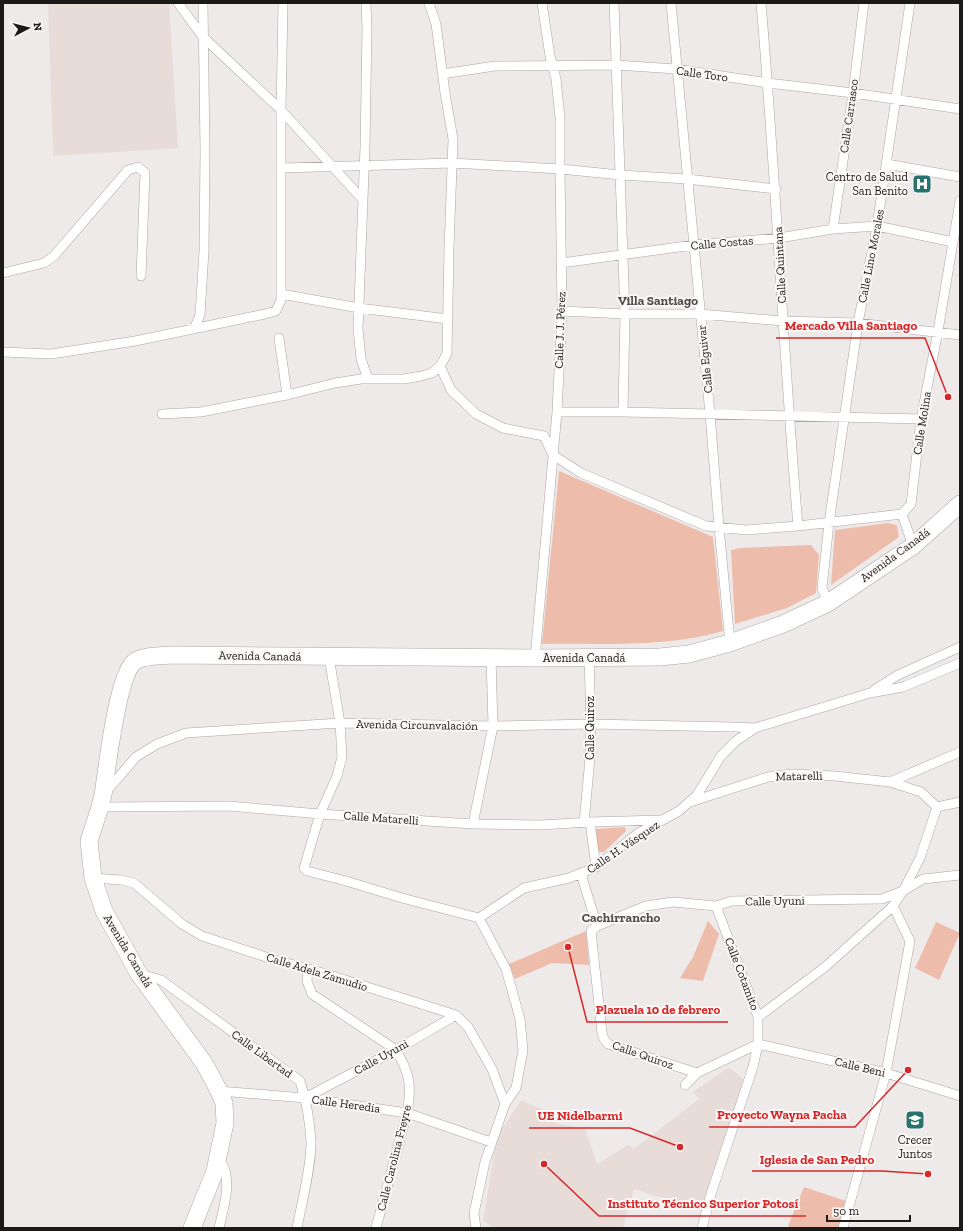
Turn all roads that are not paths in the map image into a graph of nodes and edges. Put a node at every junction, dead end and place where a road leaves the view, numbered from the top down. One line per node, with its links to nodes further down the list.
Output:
1 (178, 3): 12 (street)
2 (203, 3): 12 (street)
3 (283, 3): 21 (street)
4 (366, 3): 25 (street)
5 (430, 3): 16 (street)
6 (542, 3): 14 (street, Calle J. J. Pérez)
7 (614, 3): 13 (street)
8 (671, 3): 15 (street, Calle Eguivar)
9 (761, 3): 17 (street, Calle Quintana)
10 (864, 3): 18 (street, Calle Carrasco)
11 (910, 3): 19 (street, Calle Lino Morales)
12 (203, 37): 21 (street); 51 (street)
13 (616, 65): 14 (street, Calle Toro); 15 (street, Calle Toro); 28 (street)
14 (553, 66): 16 (street, Calle Toro); 27 (street, Calle J. J. Pérez)
15 (676, 69): 17 (street, Calle Toro); 30 (street, Calle Eguivar)
16 (442, 74): 22 (street)
17 (768, 84): 18 (street, Calle Toro); 31 (street, Calle Quintana)
18 (853, 93): 19 (street, Calle Toro); 35 (street, Calle Carrasco)
19 (897, 99): 20 (street, Calle Toro); 23 (street, Calle Lino Morales)
20 (960, 108)
21 (281, 110): 24 (street); 26 (street)
22 (452, 163): 25 (street); 27 (street); 48 (street)
23 (887, 164): 29 (street); 34 (street, Calle Lino Morales)
24 (332, 166): 25 (street); 26 (street); 32 (street)
25 (364, 166): 32 (street)
26 (282, 168): 43 (street)
27 (560, 169): 28 (street); 40 (street, Calle J. J. Pérez)
28 (621, 175): 30 (street); 39 (street)
29 (960, 177)
30 (687, 179): 31 (street); 38 (street, Calle Eguivar)
31 (776, 189): 36 (street, Calle Quintana)
32 (363, 200): 44 (street)
33 (960, 201): 37 (street, Calle Molina)
34 (877, 226): 35 (street, Calle Costas); 37 (street, Calle Costas); 50 (street, Calle Lino Morales)
35 (833, 229): 36 (street, Calle Costas)
36 (779, 238): 38 (street, Calle Costas); 49 (street, Calle Quintana)
37 (953, 242): 52 (street, Calle Molina)
38 (694, 245): 39 (street, Calle Costas); 47 (street, Calle Eguivar)
39 (624, 254): 40 (street, Calle Costas); 46 (street)
40 (561, 263): 45 (street, Calle J. J. Pérez)
41 (3, 273): 42 (street)
42 (141, 276)
43 (282, 294): 44 (street); 51 (street)
44 (358, 308): 48 (street); 57 (street)
45 (562, 311): 46 (street); 59 (street, Calle J. J. Pérez)
46 (625, 314): 47 (street); 60 (street)
47 (700, 314): 49 (street); 62 (street, Calle Eguivar)
48 (448, 319): 56 (street)
49 (782, 321): 50 (street); 63 (street, Calle Quintana)
50 (858, 323): 52 (street); 64 (street, Calle Lino Morales)
51 (194, 329): 55 (street)
52 (938, 331): 53 (street); 65 (street, Calle Molina)
53 (960, 335)
54 (279, 338): 58 (street)
55 (3, 352)
56 (440, 366): 57 (street); 66 (street)
57 (368, 379): 58 (street)
58 (287, 395): 61 (street)
59 (557, 412): 60 (street); 66 (street, Calle J. J. Pérez)
60 (623, 412): 62 (street)
61 (162, 414)
62 (710, 414): 63 (street); 71 (street, Calle Eguivar)
63 (789, 416): 64 (street); 70 (street, Calle Quintana)
64 (843, 418): 65 (street); 69 (street, Calle Lino Morales)
65 (922, 419): 68 (street, Calle Molina)
66 (553, 455): 71 (street); 79 (street, Calle J. J. Pérez)
67 (960, 504): 72 (highway, Avenida Canadá)
68 (902, 514): 69 (street); 72 (street)
69 (829, 523): 70 (street); 73 (street, Calle Lino Morales)
70 (798, 526): 71 (street)
71 (719, 527): 74 (street, Calle Eguivar)
72 (913, 546): 73 (highway, Avenida Canadá)
73 (828, 603): 74 (highway, Avenida Canadá)
74 (730, 643): 78 (highway, Avenida Canadá)
75 (960, 647): 81 (street)
76 (329, 657): 77 (highway, Avenida Canadá); 82 (street); 88 (highway, Avenida Canadá)
77 (491, 657): 79 (highway, Avenida Canadá); 84 (street)
78 (589, 657): 79 (highway, Avenida Canadá); 83 (street, Calle Quiroz)
79 (535, 658)
80 (960, 663): 81 (street)
81 (870, 693): 85 (street)
82 (340, 723): 84 (street, Avenida Circunvalación); 88 (street, Avenida Circunvalación); 92 (street)
83 (591, 724): 84 (street, Avenida Circunvalación); 85 (street, Avenida Circunvalación); 94 (street, Calle Quiroz)
84 (493, 726): 95 (street)
85 (755, 728): 90 (street, Calle H. Vásquez)
86 (960, 752): 87 (street)
87 (890, 782): 90 (street, Matarelli); 91 (street, Matarelli)
88 (102, 801): 92 (street, Calle Matarelli); 99 (highway, Avenida Canadá)
89 (960, 802): 91 (street)
90 (688, 803): 93 (street, Calle H. Vásquez)
91 (937, 807): 100 (street)
92 (320, 814): 95 (street, Calle Matarelli); 103 (street)
93 (662, 820): 94 (street, Calle Matarelli); 96 (street, Calle H. Vásquez)
94 (587, 822): 95 (street, Calle Matarelli); 96 (street, Calle Quiroz)
95 (473, 824)
96 (596, 867): 97 (street, Calle H. Vásquez)
97 (581, 874): 103 (street, Calle H. Vásquez); 104 (street, Calle Quiroz)
98 (960, 875): 100 (street, Calle Uyuni)
99 (93, 878): 105 (street, Calle Adela Zamudio); 106 (highway, Avenida Canadá)
100 (903, 891): 101 (street, Calle Uyuni); 102 (street)
101 (716, 906): 104 (street, Calle Uyuni); 108 (street, Calle Cotamito)
102 (893, 906): 108 (street); 112 (street)
103 (479, 918): 117 (street)
104 (594, 928): 111 (street, Calle Quiroz)
105 (308, 969): 107 (street, Calle Adela Zamudio); 110 (street)
106 (139, 974): 114 (highway, Avenida Canadá); 116 (street, Calle Libertad)
107 (456, 1015): 110 (street, Calle Uyuni); 117 (street, Calle Adela Zamudio)
108 (758, 1017): 109 (street, Calle Cotamito)
109 (758, 1044): 111 (street); 112 (street, Calle Beni); 126 (street, Calle Cotamito)
110 (396, 1050): 116 (street, Calle Uyuni); 118 (street, Calle Carolina Freyre)
111 (697, 1073): 113 (street)
112 (886, 1073): 115 (street, Calle Beni); 127 (street)
113 (685, 1085)
114 (219, 1091): 116 (street, Calle Heredia); 120 (highway, Avenida Canadá)
115 (960, 1096)
116 (305, 1098): 118 (street, Calle Heredia); 124 (street, Calle Libertad)
117 (505, 1104): 119 (street)
118 (407, 1113): 119 (street, Calle Heredia); 125 (street, Calle Carolina Freyre)
119 (491, 1142): 121 (street)
120 (217, 1160): 122 (highway, Avenida Canadá); 123 (street)
121 (475, 1225)
122 (192, 1228)
123 (219, 1228)
124 (297, 1228)
125 (376, 1228)
126 (702, 1228)
127 (843, 1228)

